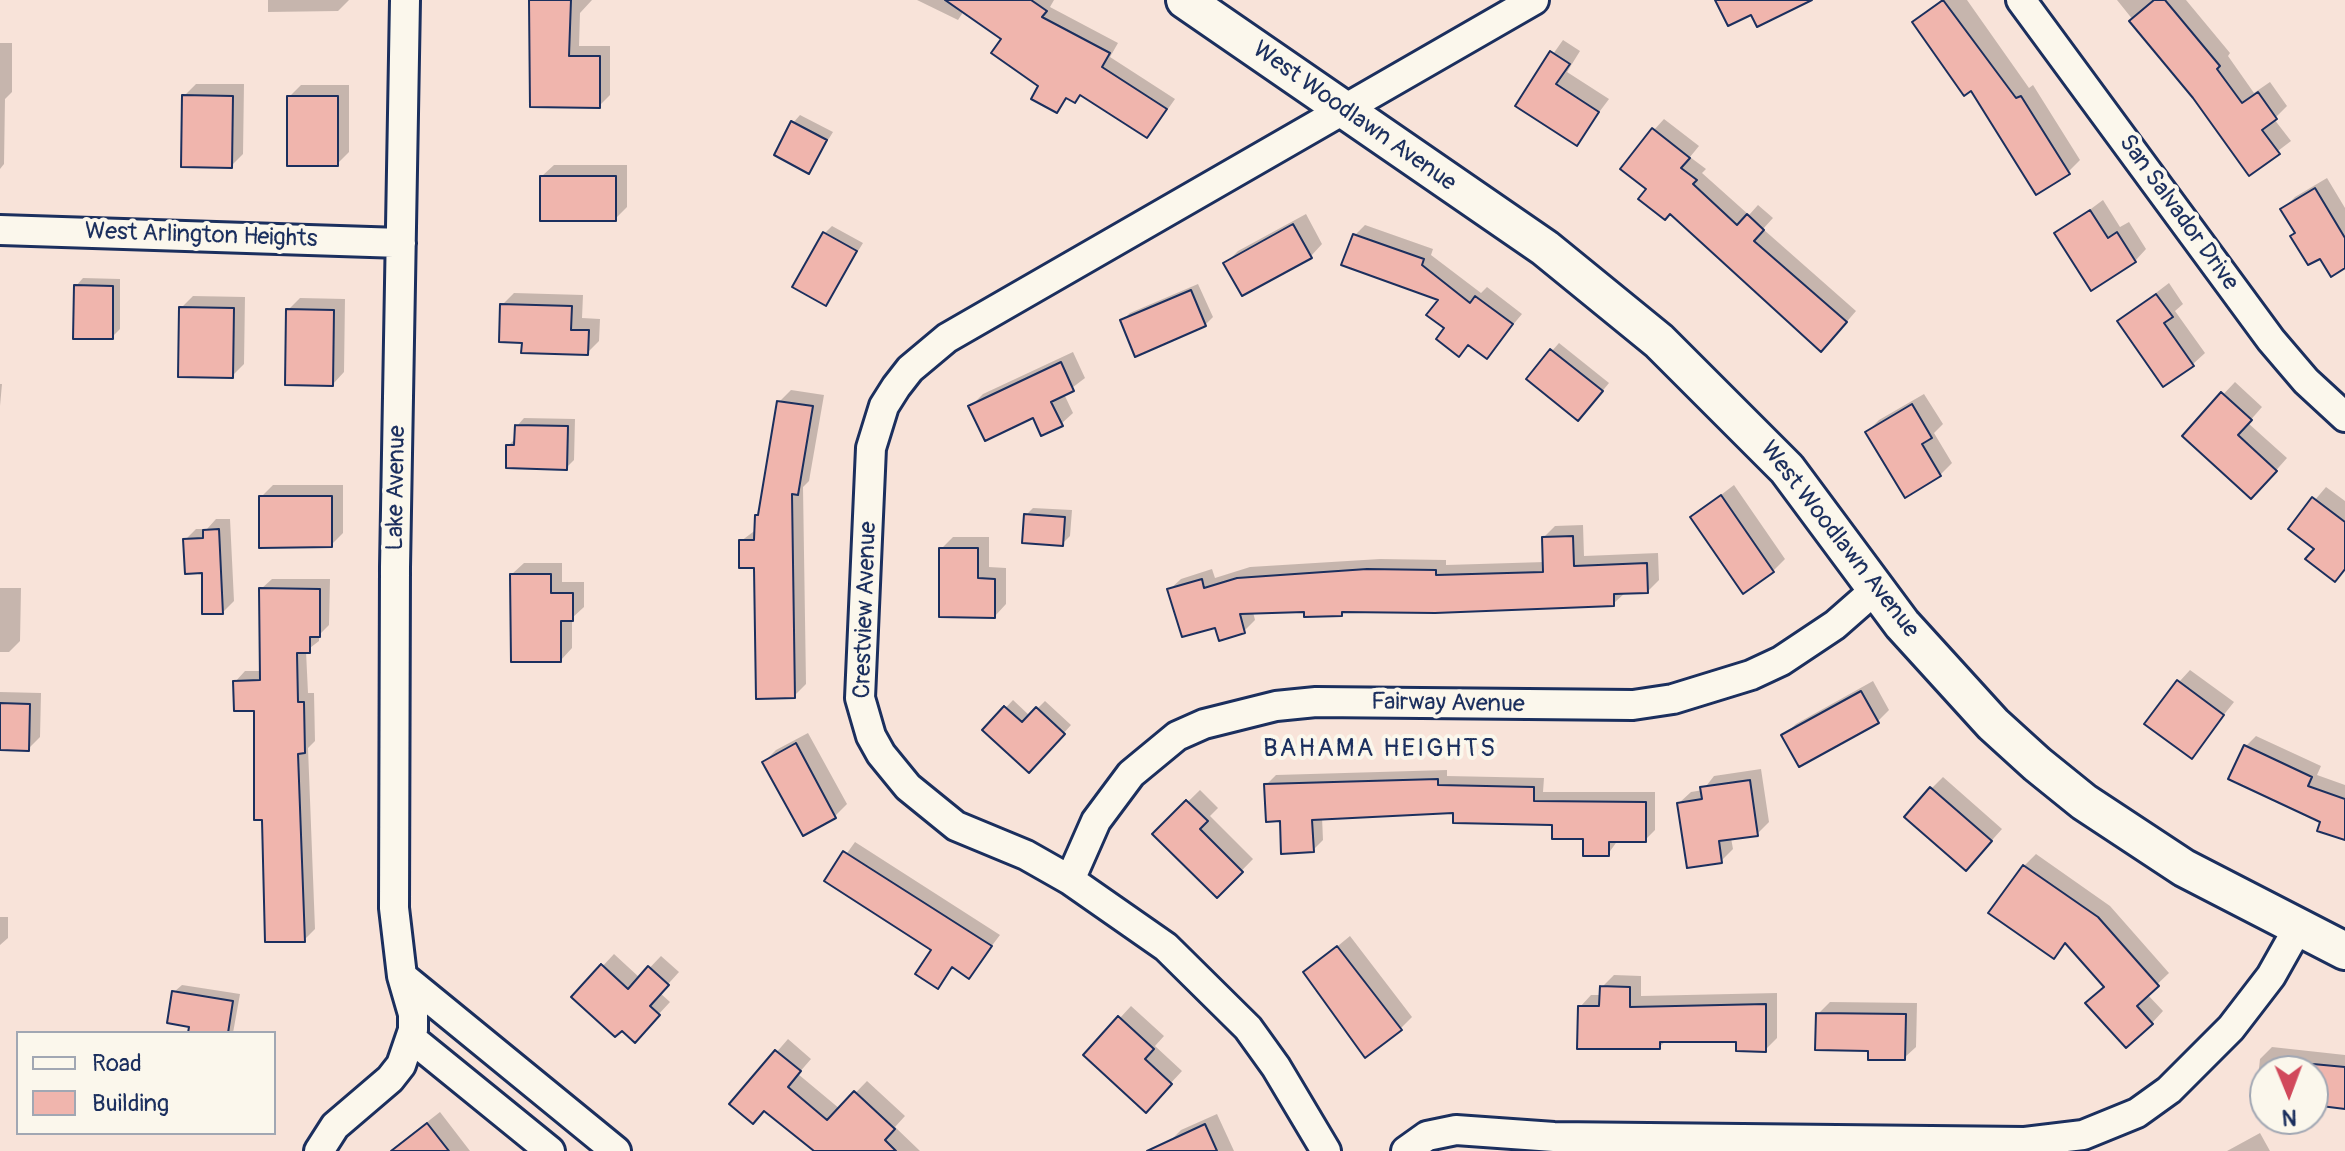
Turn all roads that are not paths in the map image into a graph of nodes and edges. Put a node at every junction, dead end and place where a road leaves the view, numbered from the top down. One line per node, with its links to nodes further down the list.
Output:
1 (405, 0): 7 (street, Lake Avenue)
2 (1185, 0): 5 (street, West Woodlawn Avenue)
3 (1534, 0): 5 (street, Crestview Avenue)
4 (2021, 0): 8 (street, San Salvador Drive)
5 (1344, 112): 9 (street, West Woodlawn Avenue); 10 (street, Crestview Avenue)
6 (0, 230): 7 (street, West Arlington Heights)
7 (401, 243): 13 (street, Lake Avenue)
8 (2345, 417)
9 (1876, 589): 10 (street, Fairway Avenue); 11 (street, West Woodlawn Avenue)
10 (1070, 880): 18 (street, Crestview Avenue)
11 (2298, 928): 12 (street, West Woodlawn Avenue); 19 (street)
12 (2345, 951)
13 (402, 976): 14 (street, Lake Avenue); 17 (street)
14 (411, 1038): 15 (street); 16 (street)
15 (319, 1151)
16 (550, 1151)
17 (616, 1151)
18 (1326, 1151)
19 (1406, 1151)

